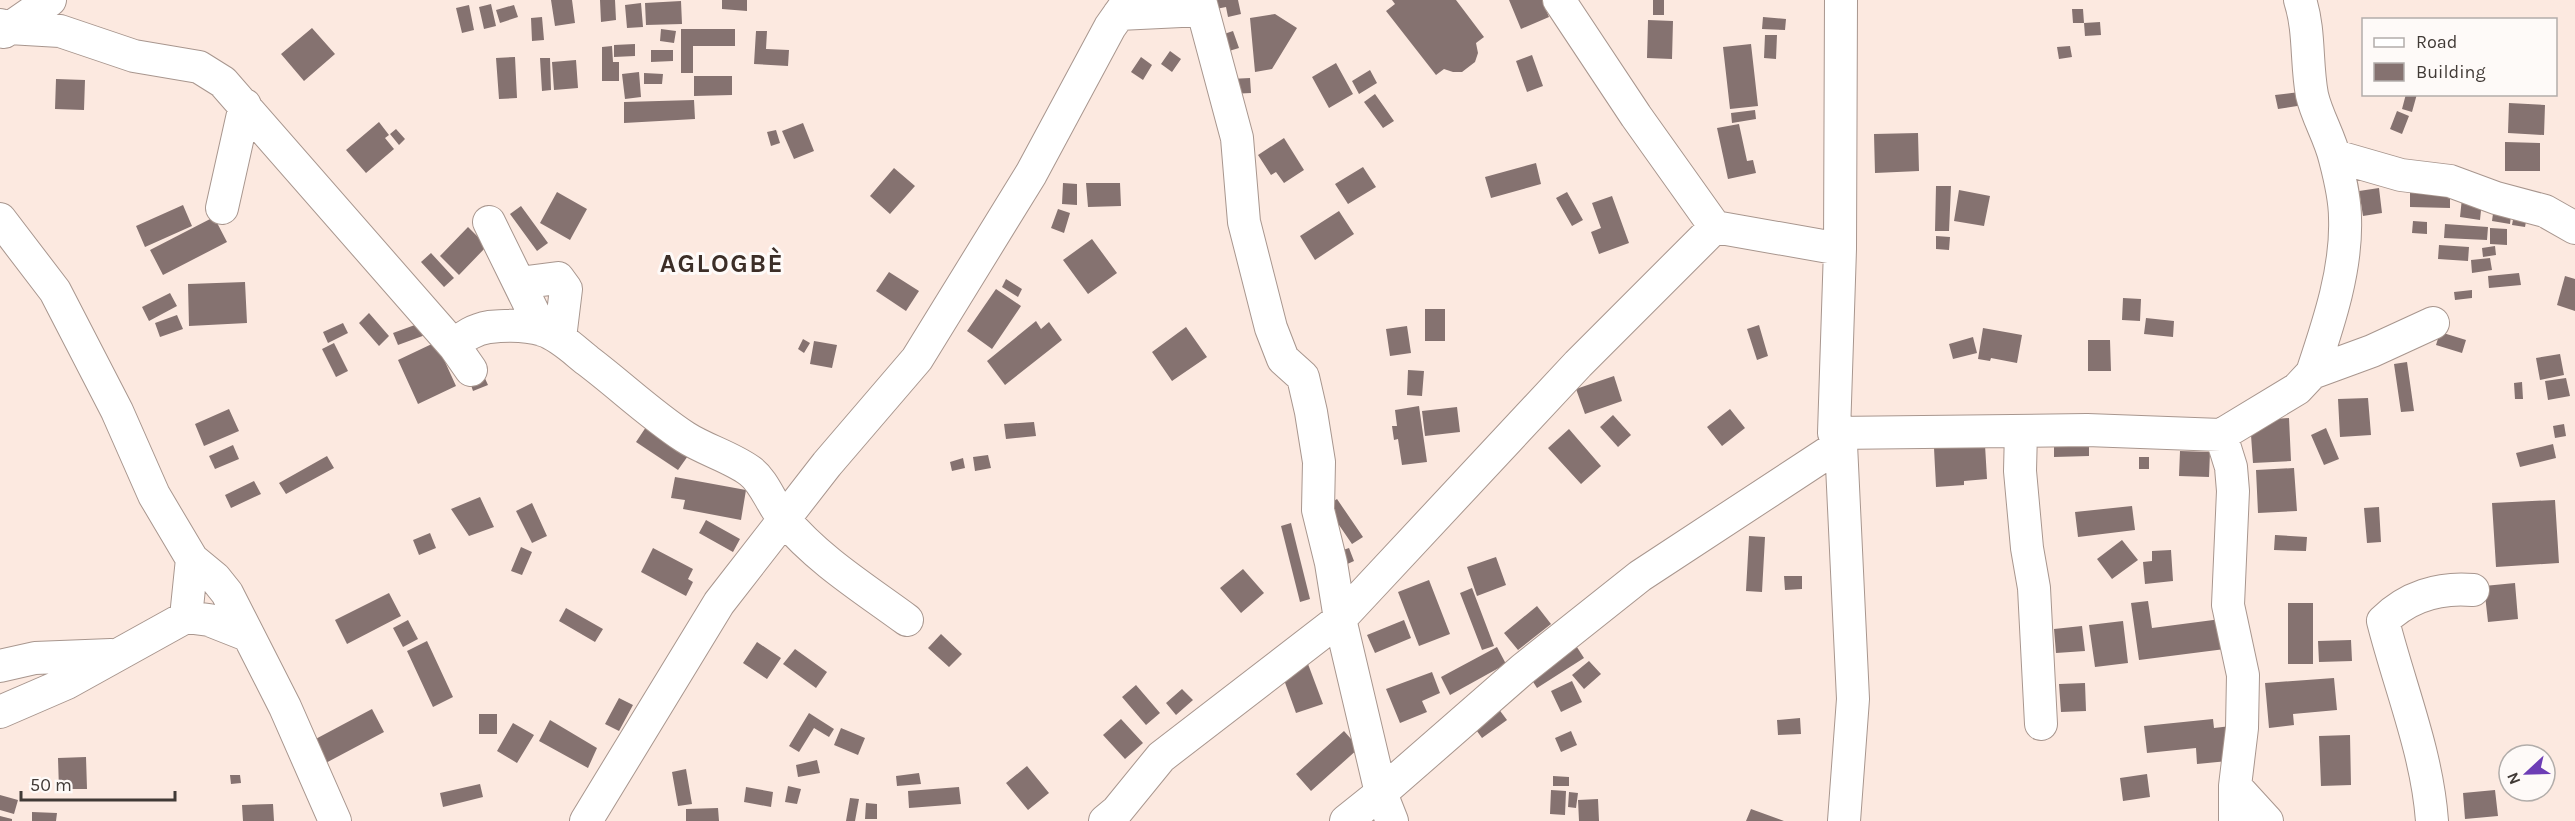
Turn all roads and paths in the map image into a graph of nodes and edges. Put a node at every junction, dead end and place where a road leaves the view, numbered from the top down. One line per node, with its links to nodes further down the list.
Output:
1 (50, 0): 7 (street)
2 (1559, 0): 13 (street)
3 (1841, 0): 15 (street)
4 (2300, 0): 9 (street)
5 (1201, 5): 6 (street); 26 (street)
6 (1124, 7): 22 (street)
7 (3, 30): 8 (street)
8 (244, 105): 10 (street); 17 (street)
9 (2335, 156): 14 (street); 18 (street)
10 (222, 208)
11 (0, 219): 23 (street)
12 (489, 222): 17 (street)
13 (1715, 227): 15 (street); 26 (street)
14 (2575, 228)
15 (1840, 249): 21 (street)
16 (2433, 323): 18 (street)
17 (551, 334): 22 (street)
18 (2312, 373): 20 (street)
19 (2021, 430): 20 (street); 21 (street); 32 (street)
20 (2221, 435): 33 (street)
21 (1837, 438): 34 (street); 39 (street)
22 (783, 519): 27 (street); 36 (street)
23 (192, 559): 25 (street); 28 (street)
24 (2473, 590): 42 (street)
25 (186, 617): 28 (street); 29 (street)
26 (1340, 619): 34 (street); 37 (street)
27 (907, 620)
28 (247, 635): 35 (street)
29 (115, 654): 30 (street); 31 (street)
30 (0, 666)
31 (0, 712)
32 (2042, 724)
33 (2235, 786): 40 (street); 41 (street)
34 (1387, 807): 38 (street)
35 (335, 821)
36 (586, 821)
37 (1105, 821)
38 (1346, 821)
39 (1844, 821)
40 (2235, 821)
41 (2267, 821)
42 (2433, 821)

